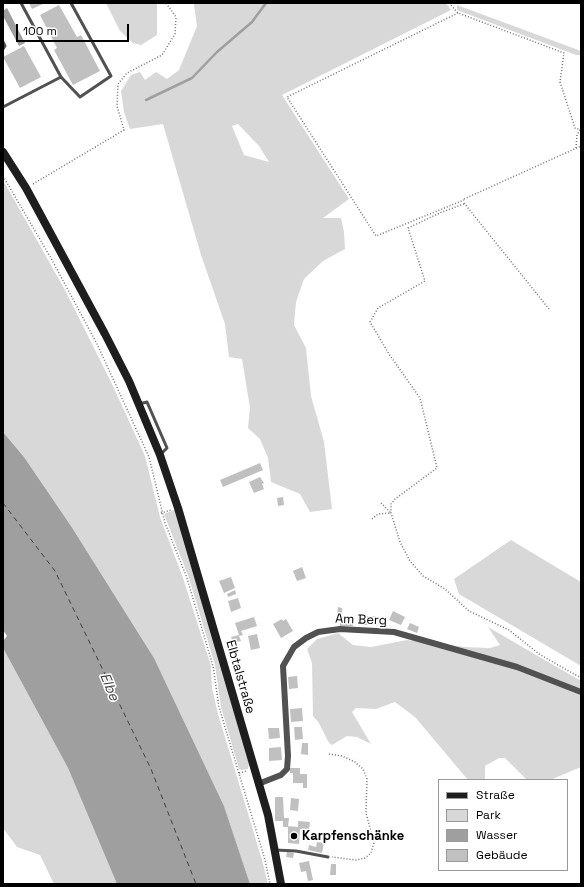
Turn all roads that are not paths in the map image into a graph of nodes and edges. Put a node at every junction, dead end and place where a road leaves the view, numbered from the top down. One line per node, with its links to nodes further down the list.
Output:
1 (21, 3): 5 (lane)
2 (70, 3): 5 (lane)
3 (3, 42): 4 (lane)
4 (3, 49)
5 (61, 77): 6 (lane)
6 (3, 107)
7 (3, 152): 9 (street, Elbtalstraße)
8 (581, 692): 9 (street, Am Berg)
9 (258, 784): 10 (street, Elbtalstraße)
10 (275, 850): 11 (lane); 12 (street, Elbtalstraße)
11 (328, 857)
12 (281, 884)

